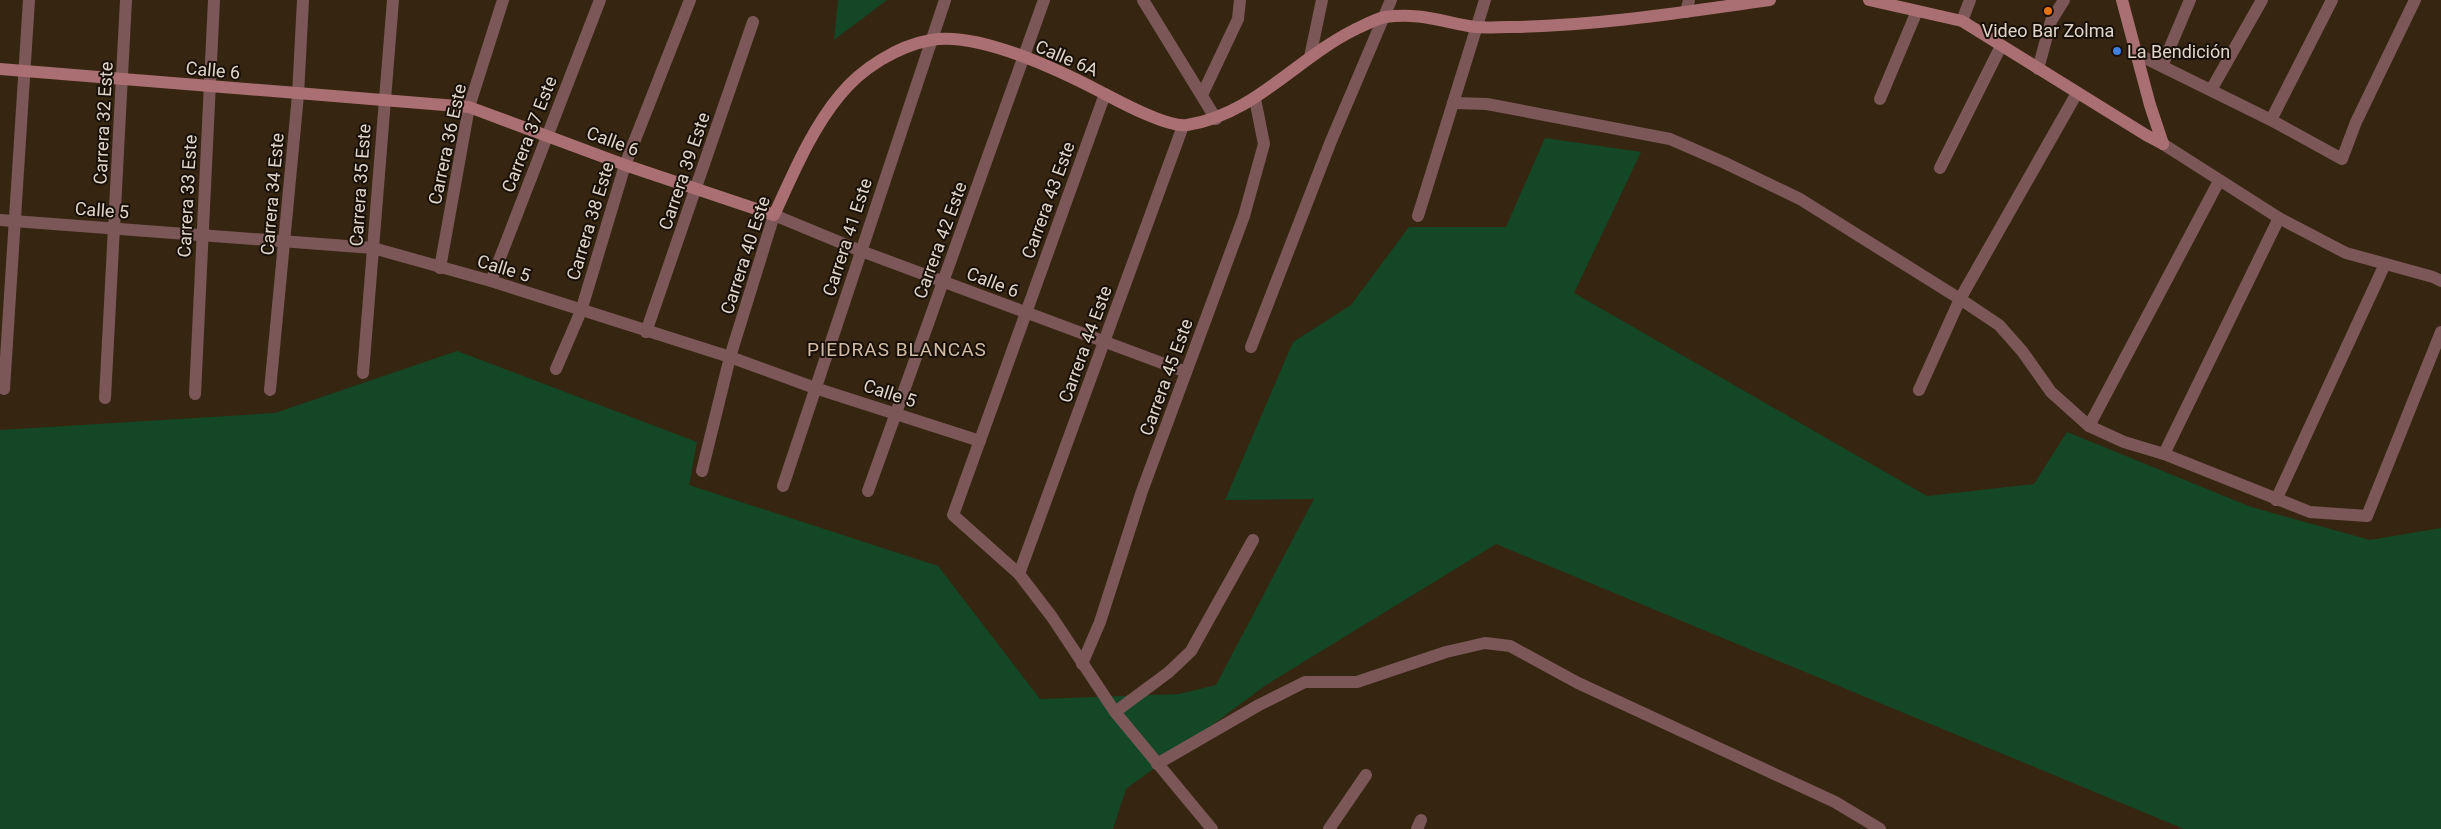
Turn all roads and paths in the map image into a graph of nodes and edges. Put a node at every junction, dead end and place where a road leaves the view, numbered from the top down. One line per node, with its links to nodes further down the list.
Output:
1 (29, 0): 39 (street)
2 (126, 0): 40 (street, Carrera 32 Este)
3 (214, 0): 41 (street, Carrera 33 Este)
4 (303, 0): 45 (street, Carrera 34 Este)
5 (393, 0): 49 (street, Carrera 35 Este)
6 (503, 0): 51 (street, Carrera 36 Este)
7 (600, 0): 55 (street, Carrera 37 Este)
8 (690, 0): 57 (street, Carrera 38 Este)
9 (945, 0): 31 (street, Carrera 41 Este)
10 (1044, 0): 34 (street, Carrera 42 Este)
11 (1143, 0): 46 (street)
12 (1240, 0): 46 (street)
13 (1322, 0): 35 (street)
14 (1391, 0): 27 (street)
15 (1485, 0): 30 (street)
16 (1770, 0): 25 (street)
17 (1869, 0): 26 (street)
18 (1970, 0): 28 (street)
19 (2064, 0): 38 (street)
20 (2122, 0): 33 (street)
21 (2190, 0): 36 (street)
22 (2262, 0): 42 (street)
23 (2332, 0): 53 (street)
24 (2415, 0): 53 (street)
25 (1688, 6): 30 (street)
26 (1917, 11): 28 (street); 48 (street)
27 (1383, 18): 30 (street); 35 (street); 82 (street)
28 (1962, 21): 32 (street)
29 (753, 22): 60 (street, Carrera 39 Este)
30 (1477, 27): 50 (street)
31 (932, 39): 34 (street, Calle 6A); 61 (street, Carrera 40 Este); 70 (street, Carrera 41 Este)
32 (2001, 46): 38 (street); 58 (street)
33 (2135, 53): 36 (street); 56 (street)
34 (1023, 58): 43 (street, Calle 6A); 75 (street, Carrera 42 Este)
35 (1310, 58): 47 (street)
36 (2162, 66): 42 (street)
37 (0, 69): 39 (street, Calle 6)
38 (2038, 69): 44 (street)
39 (24, 70): 40 (street, Calle 6); 65 (street)
40 (124, 80): 41 (street, Calle 6); 66 (street, Carrera 32 Este)
41 (209, 87): 45 (street, Calle 6); 67 (street, Carrera 33 Este)
42 (2211, 90): 53 (street)
43 (1104, 94): 54 (street, Calle 6A); 78 (street, Carrera 43 Este)
44 (2078, 94): 56 (street); 76 (street)
45 (298, 95): 49 (street, Calle 6); 68 (street, Carrera 34 Este)
46 (1202, 95): 52 (street)
47 (1255, 99): 52 (street); 85 (street, Carrera 45 Este)
48 (1880, 99)
49 (384, 102): 51 (street, Calle 6); 69 (street, Carrera 35 Este)
50 (1453, 103): 62 (street); 76 (street)
51 (469, 108): 55 (street, Calle 6); 72 (street, Carrera 36 Este)
52 (1216, 118): 54 (street)
53 (2271, 120)
54 (1183, 126): 81 (street, Carrera 44 Este)
55 (546, 136): 57 (street, Calle 6); 73 (street, Carrera 37 Este)
56 (2164, 144): 59 (street)
57 (625, 165): 60 (street, Calle 6); 77 (street, Carrera 38 Este)
58 (1940, 168)
59 (2219, 181): 63 (street); 94 (street)
60 (697, 188): 61 (street, Calle 6); 79 (street, Carrera 39 Este)
61 (774, 215): 70 (street, Calle 6); 83 (street, Carrera 40 Este)
62 (1418, 216)
63 (2279, 218): 71 (street); 96 (street)
64 (0, 220): 65 (street, Calle 5)
65 (15, 221): 66 (street, Calle 5); 88 (street)
66 (116, 229): 67 (street, Calle 5); 92 (street, Carrera 32 Este)
67 (203, 235): 68 (street, Calle 5); 91 (street, Carrera 33 Este)
68 (286, 241): 69 (street, Calle 5); 89 (street, Carrera 34 Este)
69 (374, 248): 72 (street, Calle 5); 86 (street, Carrera 35 Este)
70 (861, 251): 75 (street, Calle 6); 87 (street, Carrera 41 Este)
71 (2385, 264): 74 (street); 100 (street)
72 (440, 268): 73 (street, Calle 5)
73 (490, 281): 77 (street, Calle 5)
74 (2441, 281)
75 (943, 282): 78 (street, Calle 6); 93 (street, Carrera 42 Este)
76 (1960, 299): 90 (street); 94 (street)
77 (581, 311): 79 (street, Calle 5); 84 (street, Carrera 38 Este)
78 (1026, 313): 81 (street, Calle 6); 95 (street, Carrera 43 Este)
79 (646, 332): 83 (street, Calle 5)
80 (2441, 332): 100 (street)
81 (1104, 342): 85 (street, Calle 6); 102 (street, Carrera 44 Este)
82 (1251, 347)
83 (730, 357): 87 (street, Calle 5); 97 (street, Carrera 40 Este)
84 (556, 368)
85 (1186, 372): 103 (street, Carrera 45 Este)
86 (363, 373)
87 (815, 388): 93 (street, Calle 5); 98 (street, Carrera 41 Este)
88 (4, 389)
89 (270, 390)
90 (1919, 390)
91 (195, 394)
92 (105, 398)
93 (896, 414): 95 (street, Calle 5); 99 (street, Carrera 42 Este)
94 (2089, 426): 96 (street)
95 (980, 441): 102 (street, Carrera 43 Este)
96 (2164, 454): 100 (street)
97 (702, 471)
98 (783, 486)
99 (868, 491)
100 (2276, 500)
101 (1253, 540): 104 (street)
102 (1019, 574): 103 (street)
103 (1082, 664): 104 (street)
104 (1115, 712): 105 (street)
105 (1157, 764): 107 (street); 109 (street)
106 (1366, 775): 108 (street)
107 (1212, 829)
108 (1329, 829)
109 (1880, 829)

